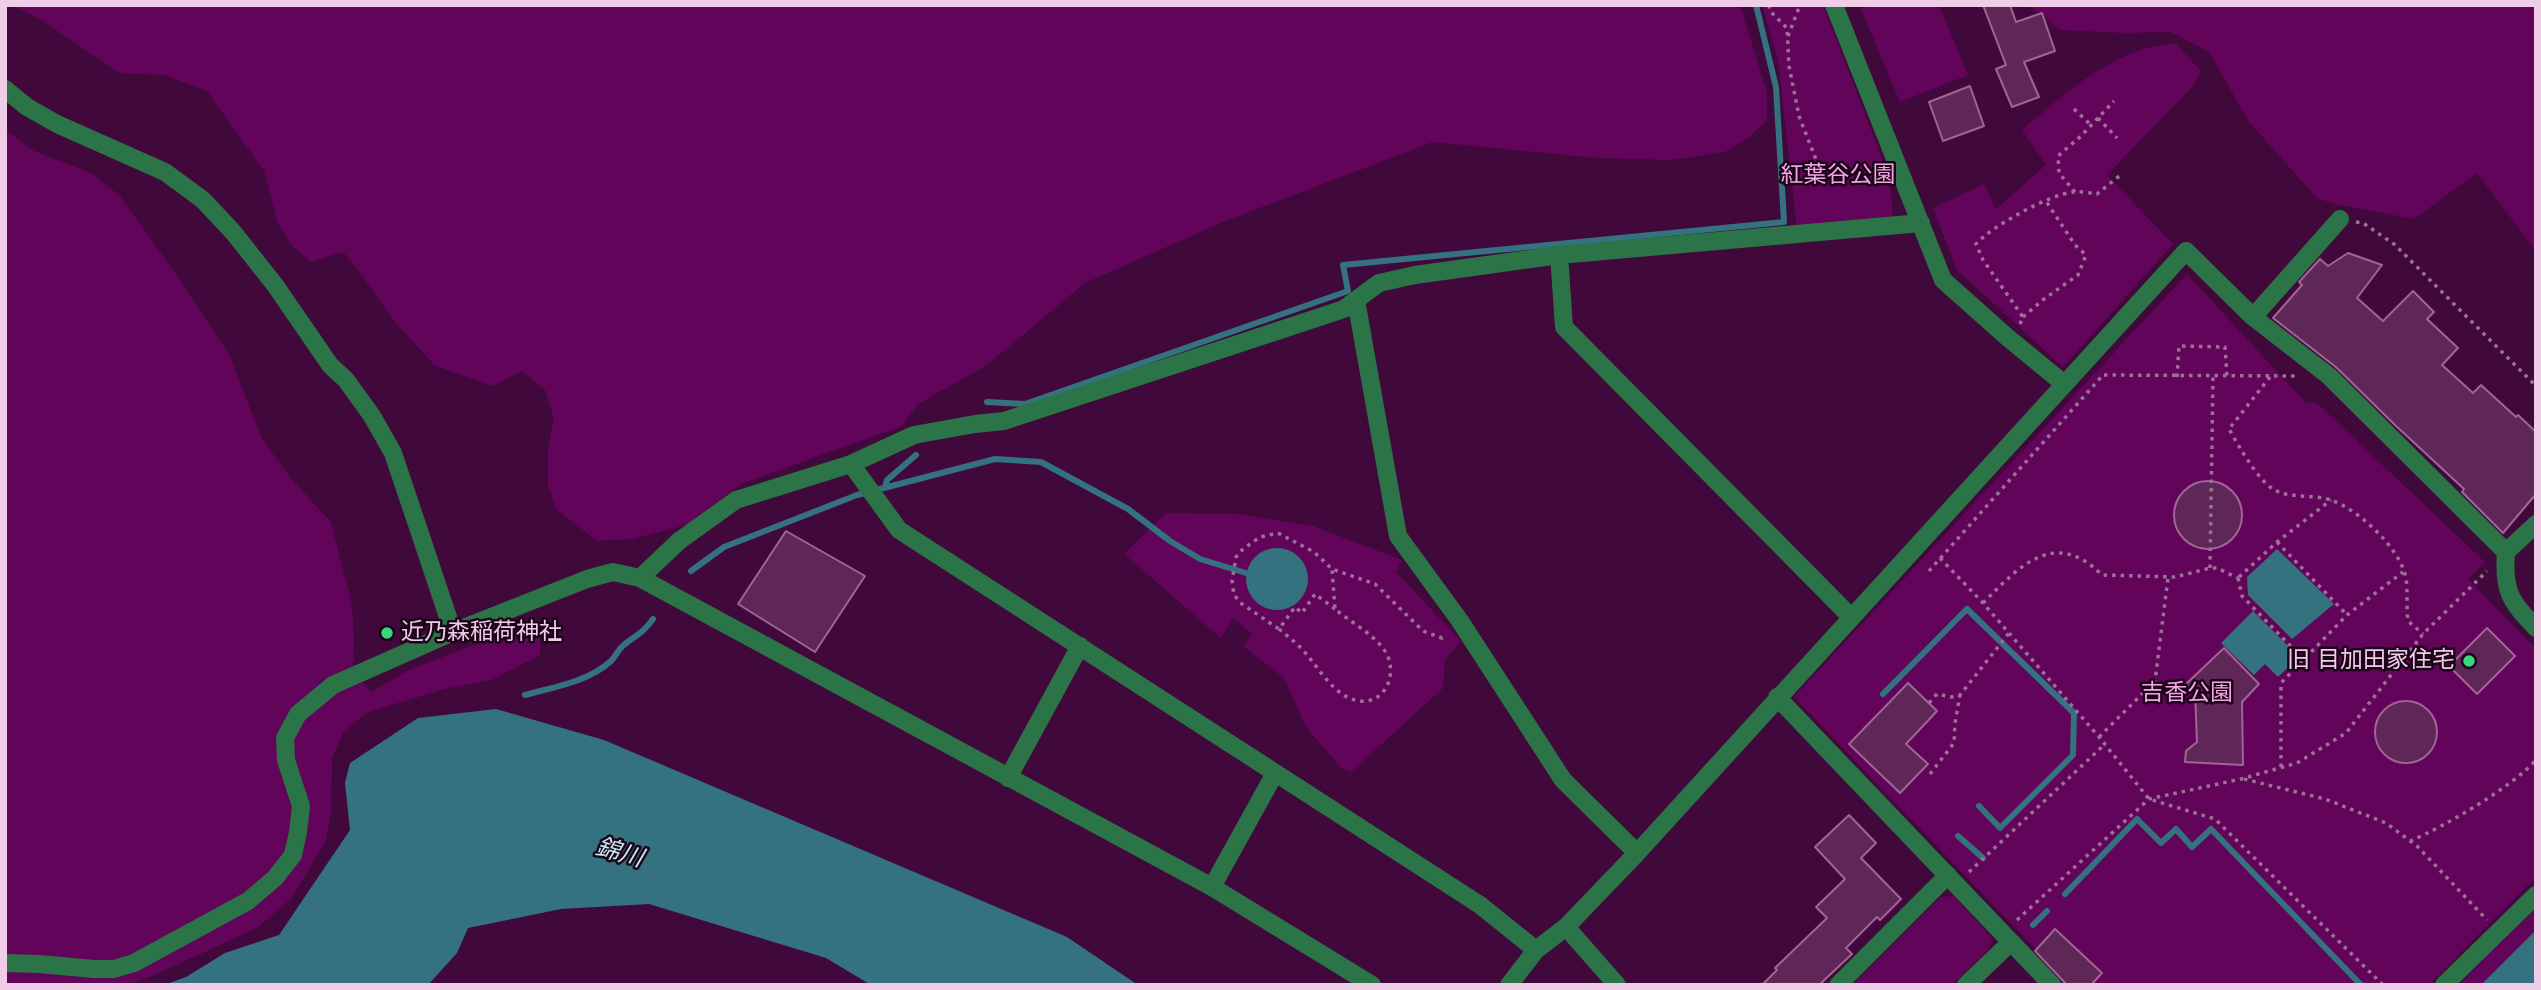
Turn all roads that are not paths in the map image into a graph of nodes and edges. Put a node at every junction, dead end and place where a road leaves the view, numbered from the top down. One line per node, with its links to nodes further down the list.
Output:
1 (1833, 5): 4 (street)
2 (5, 89): 15 (street)
3 (2340, 219): 7 (street)
4 (1921, 223): 5 (street); 8 (street)
5 (1559, 255): 6 (street); 13 (street)
6 (1356, 300): 9 (street); 20 (street)
7 (2253, 317): 8 (street); 11 (street)
8 (2063, 383): 13 (street)
9 (851, 464): 12 (street); 16 (street)
10 (2536, 524): 11 (street)
11 (2506, 552): 14 (street)
12 (639, 578): 15 (street); 19 (street)
13 (1851, 617): 17 (street)
14 (2536, 628)
15 (453, 632): 27 (street)
16 (1080, 646): 18 (street); 19 (street)
17 (1777, 697): 20 (street); 21 (street)
18 (1274, 775): 22 (street); 26 (street)
19 (1008, 778): 22 (street)
20 (1637, 853): 24 (street)
21 (1952, 880): 25 (street); 31 (street)
22 (1212, 887): 28 (street)
23 (2536, 895): 34 (street)
24 (1566, 927): 26 (street); 30 (street)
25 (2007, 937): 32 (street); 33 (street)
26 (1536, 950): 29 (street)
27 (5, 963)
28 (1372, 985)
29 (1509, 985)
30 (1617, 985)
31 (1838, 985)
32 (1966, 985)
33 (2052, 985)
34 (2444, 985)

